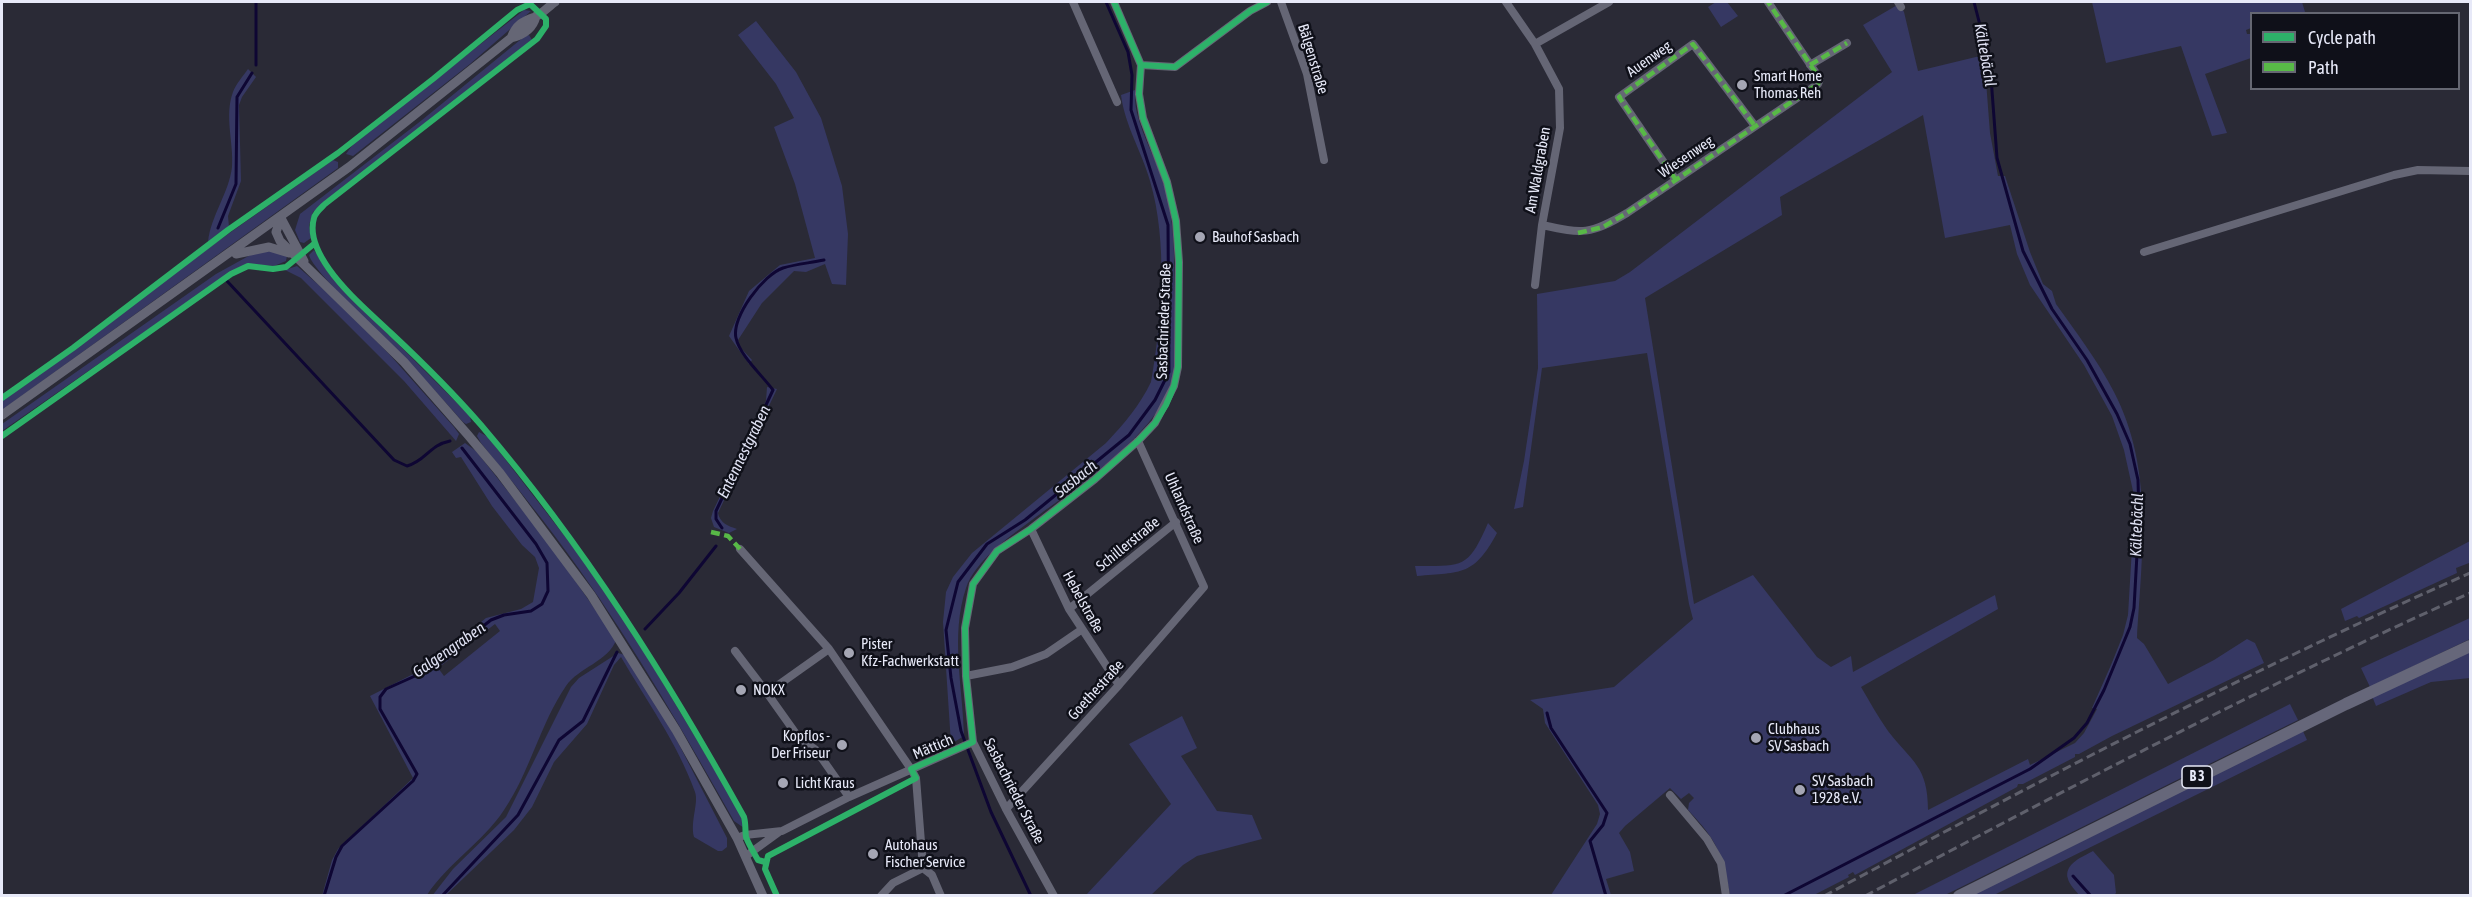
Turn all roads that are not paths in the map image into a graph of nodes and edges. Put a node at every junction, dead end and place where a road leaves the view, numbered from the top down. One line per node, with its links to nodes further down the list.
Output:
1 (555, 2): 18 (street)
2 (1073, 2): 13 (street)
3 (1114, 2): 11 (street, Sasbachrieder Straße)
4 (1268, 2): 11 (street)
5 (1281, 2): 15 (street, Bälgenstraße)
6 (1506, 2): 10 (street, Am Waldgraben)
7 (1609, 2): 10 (street)
8 (1768, 2): 12 (street, Wiesenweg)
9 (1847, 43): 12 (street)
10 (1535, 44): 19 (street, Am Waldgraben)
11 (1141, 65): 26 (street, Sasbachrieder Straße)
12 (1810, 65): 14 (street, Wiesenweg)
13 (1117, 102)
14 (1755, 126): 17 (street, Wiesenweg); 17 (street, Auenweg)
15 (1324, 160)
16 (2470, 171): 20 (street)
17 (1676, 180): 19 (street, Wiesenweg)
18 (281, 218): 21 (street); 22 (street); 23 (street)
19 (1542, 225): 24 (street, Am Waldgraben)
20 (2144, 252)
21 (292, 255): 22 (street); 23 (street)
22 (217, 263): 25 (street)
23 (313, 273): 45 (street)
24 (1535, 285)
25 (2, 415)
26 (1138, 441): 27 (street, Uhlandstraße); 28 (street, Sasbachrieder Straße)
27 (1176, 522): 30 (street, Uhlandstraße); 31 (street, Schillerstraße)
28 (1031, 529): 31 (street, Hebelstraße); 36 (street, Sasbachrieder Straße)
29 (740, 549): 34 (street, Mättich)
30 (1204, 587): 37 (street, Goethestraße)
31 (1069, 609): 32 (street, Hebelstraße)
32 (1081, 630): 36 (street); 37 (street, Hebelstraße)
33 (2470, 646): 53 (main road, B 3)
34 (829, 649): 38 (street); 40 (street, Mättich)
35 (735, 651): 38 (street)
36 (966, 676): 39 (street, Sasbachrieder Straße)
37 (1119, 685): 43 (street, Goethestraße)
38 (767, 693): 42 (street)
39 (971, 743): 40 (street, Mättich); 43 (street, Sasbachrieder Straße)
40 (911, 769): 42 (street, Mättich); 47 (street, Mättich)
41 (1670, 795): 52 (street)
42 (849, 797): 44 (street, Mättich)
43 (1006, 809): 51 (street, Sasbachrieder Straße)
44 (782, 831): 45 (street, Mättich); 46 (street, Mättich)
45 (737, 838): 46 (street)
46 (746, 856): 48 (street)
47 (923, 868): 49 (street); 50 (street, Mättich)
48 (763, 896)
49 (881, 896)
50 (941, 896)
51 (1054, 896)
52 (1726, 896)
53 (1959, 896)

